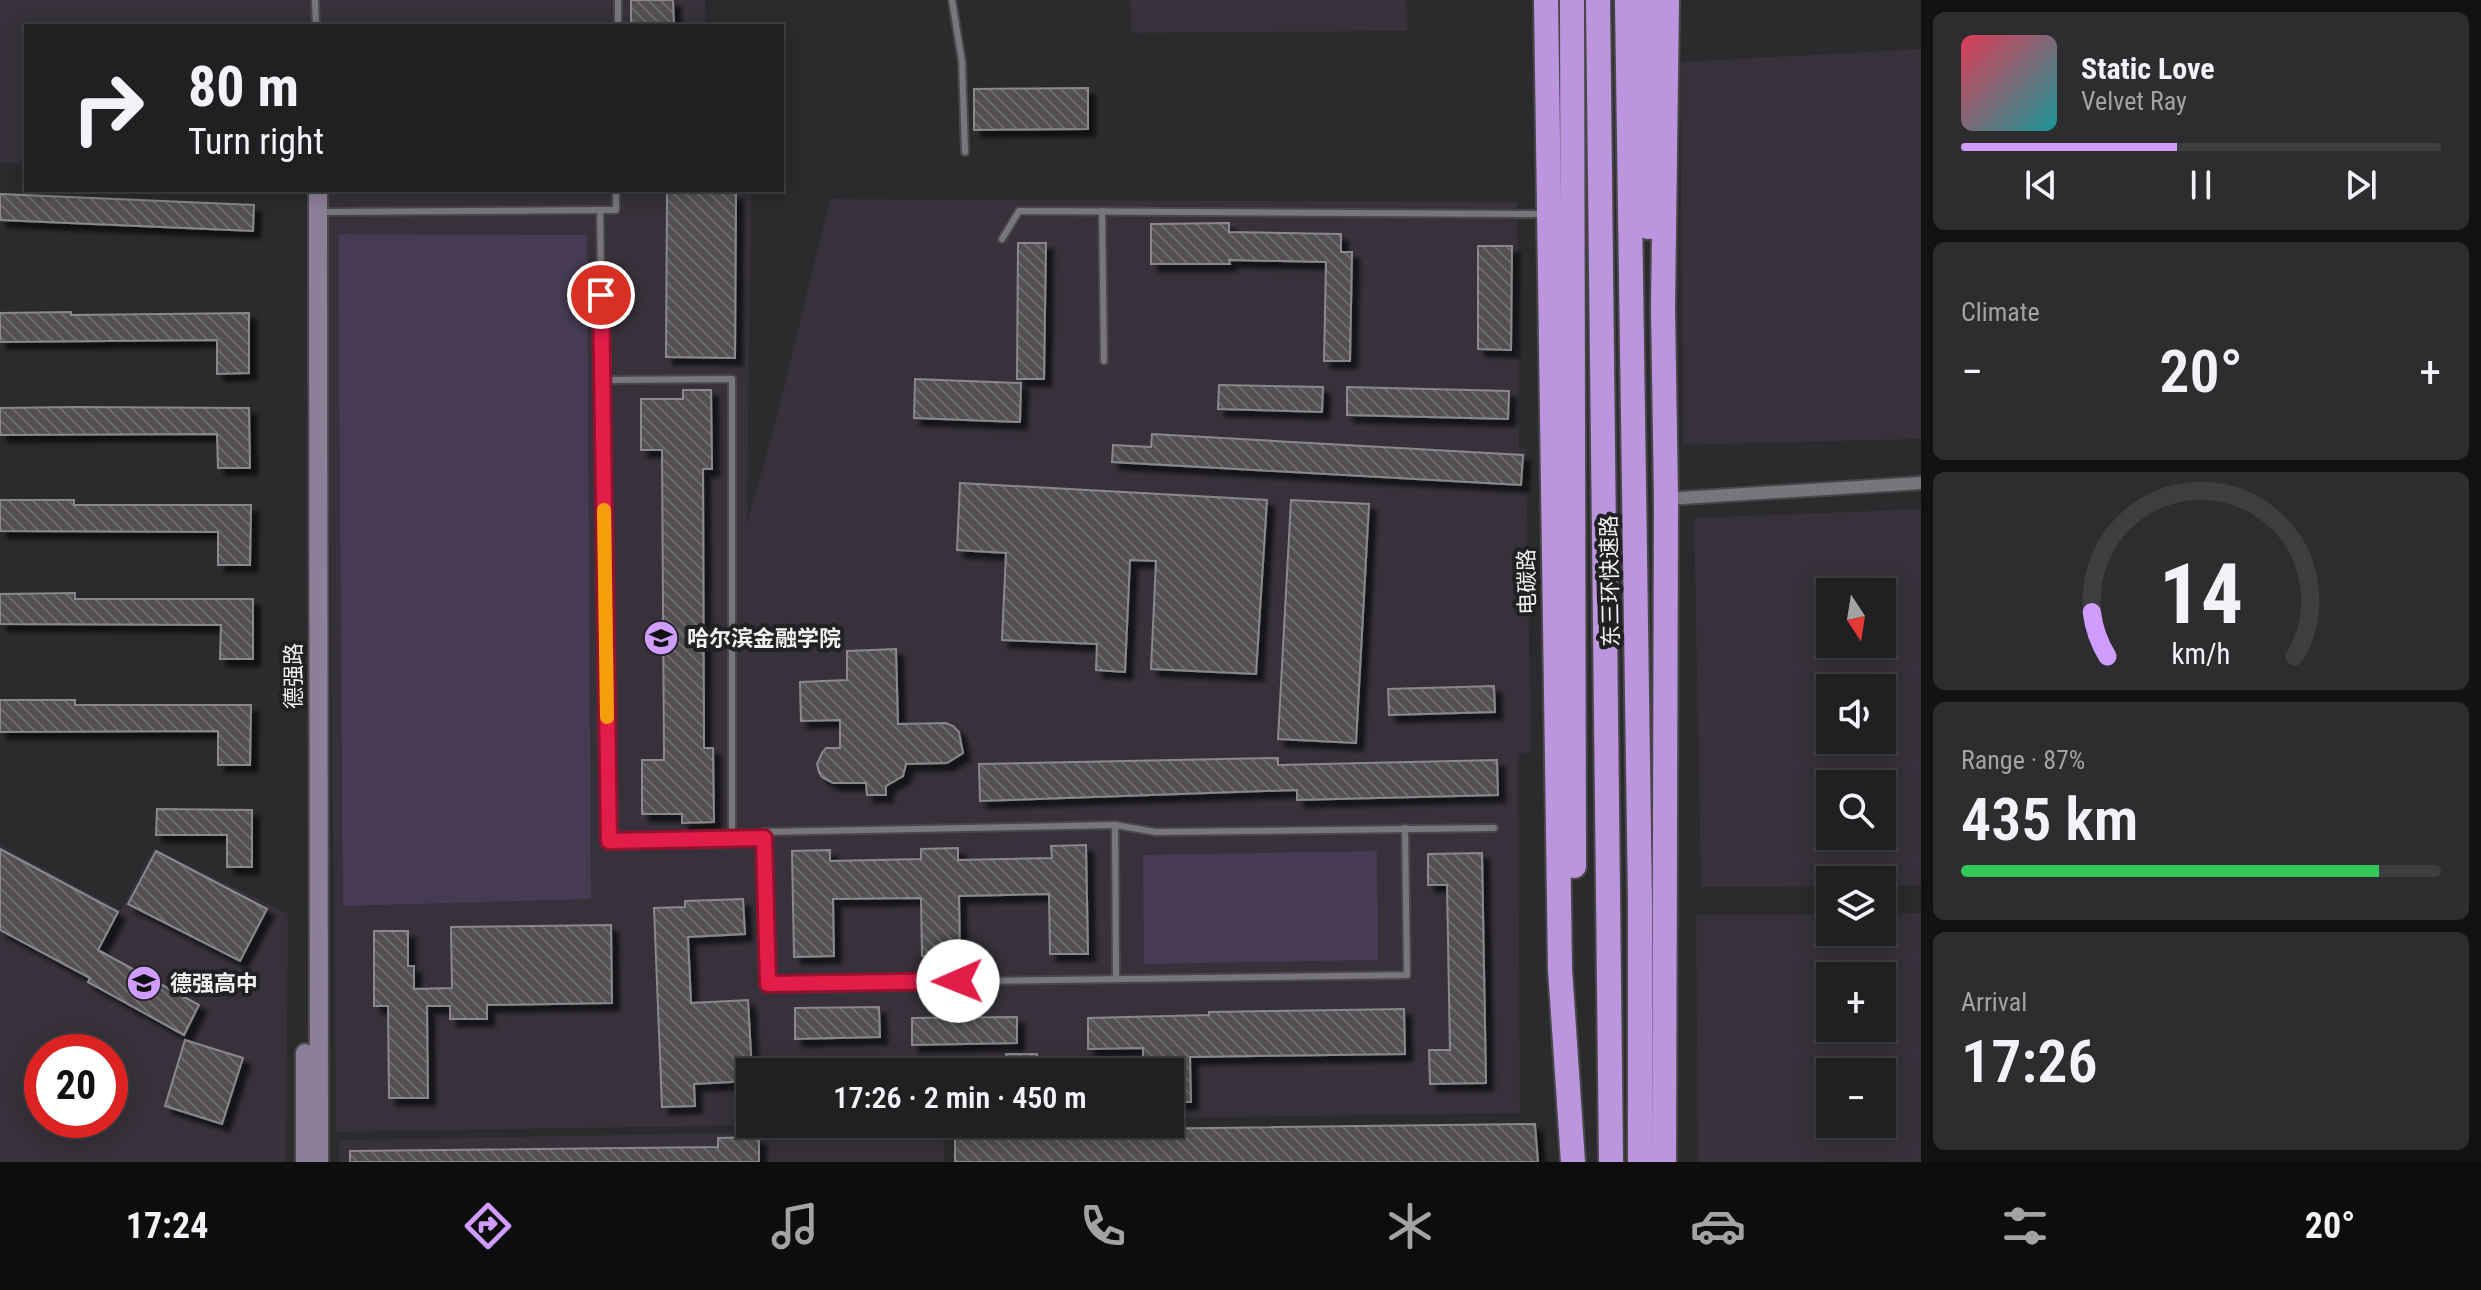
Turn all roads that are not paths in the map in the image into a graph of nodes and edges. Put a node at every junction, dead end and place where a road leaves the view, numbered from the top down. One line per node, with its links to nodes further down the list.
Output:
1 (315, 0): 10 (lane)
2 (618, 0): 11 (lane)
3 (952, 0): 12 (lane)
4 (1546, 0): 19 (highway, 电碳路)
5 (1572, 0): 34 (highway)
6 (1598, 0): 35 (highway, 东三环快速路)
7 (1627, 0): 36 (highway, 东三环快速路)
8 (1646, 0): 30 (highway)
9 (1667, 0): 24 (highway)
10 (316, 24)
11 (618, 24)
12 (965, 152)
13 (307, 192): 32 (street, 德强路)
14 (318, 192): 18 (street, 德强路)
15 (616, 192): 16 (lane)
16 (600, 210): 18 (lane); 22 (lane)
17 (1102, 211): 19 (lane); 20 (lane); 21 (lane)
18 (318, 213): 33 (street, 德强路)
19 (1548, 214): 34 (highway, 电碳路)
20 (1002, 239)
21 (1104, 361)
22 (603, 380): 29 (lane); 29 (lane)
23 (1921, 483): 24 (street)
24 (1666, 499): 30 (highway)
25 (1115, 825): 26 (lane); 28 (lane); 31 (lane)
26 (1405, 828): 27 (lane); 31 (lane)
27 (1494, 828)
28 (764, 838): 29 (lane); 31 (lane)
29 (732, 839)
30 (1666, 933): 37 (highway)
31 (1116, 979)
32 (305, 1162)
33 (319, 1162)
34 (1576, 1162)
35 (1611, 1162)
36 (1640, 1162)
37 (1664, 1162)

